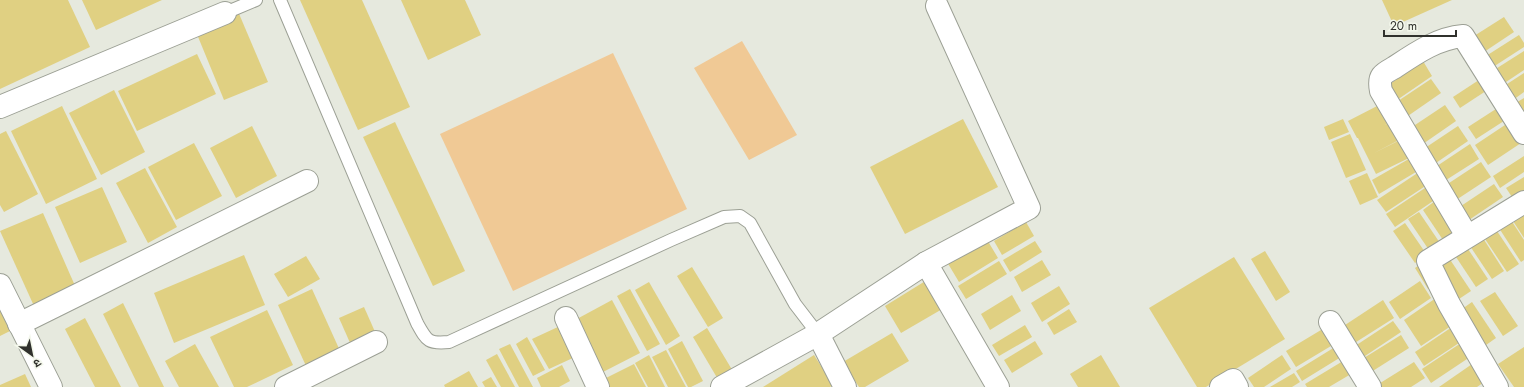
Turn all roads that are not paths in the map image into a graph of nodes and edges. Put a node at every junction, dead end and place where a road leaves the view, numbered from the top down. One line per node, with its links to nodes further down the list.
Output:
1 (256, 0): 4 (lane)
2 (280, 0): 15 (lane)
3 (942, 3): 10 (street)
4 (226, 13): 5 (street)
5 (0, 107)
6 (1524, 133): 9 (street)
7 (307, 181): 14 (street)
8 (1524, 202): 9 (street)
9 (1467, 236): 26 (street)
10 (926, 263): 15 (street); 22 (street)
11 (0, 285): 14 (street)
12 (566, 318): 19 (street)
13 (1330, 322): 25 (street)
14 (20, 324): 17 (street)
15 (818, 334): 20 (street); 21 (street)
16 (376, 342): 18 (street)
17 (51, 387)
18 (286, 387)
19 (598, 387)
20 (722, 387)
21 (845, 387)
22 (998, 387)
23 (1221, 387): 24 (street)
24 (1237, 387)
25 (1370, 387)
26 (1497, 387)

